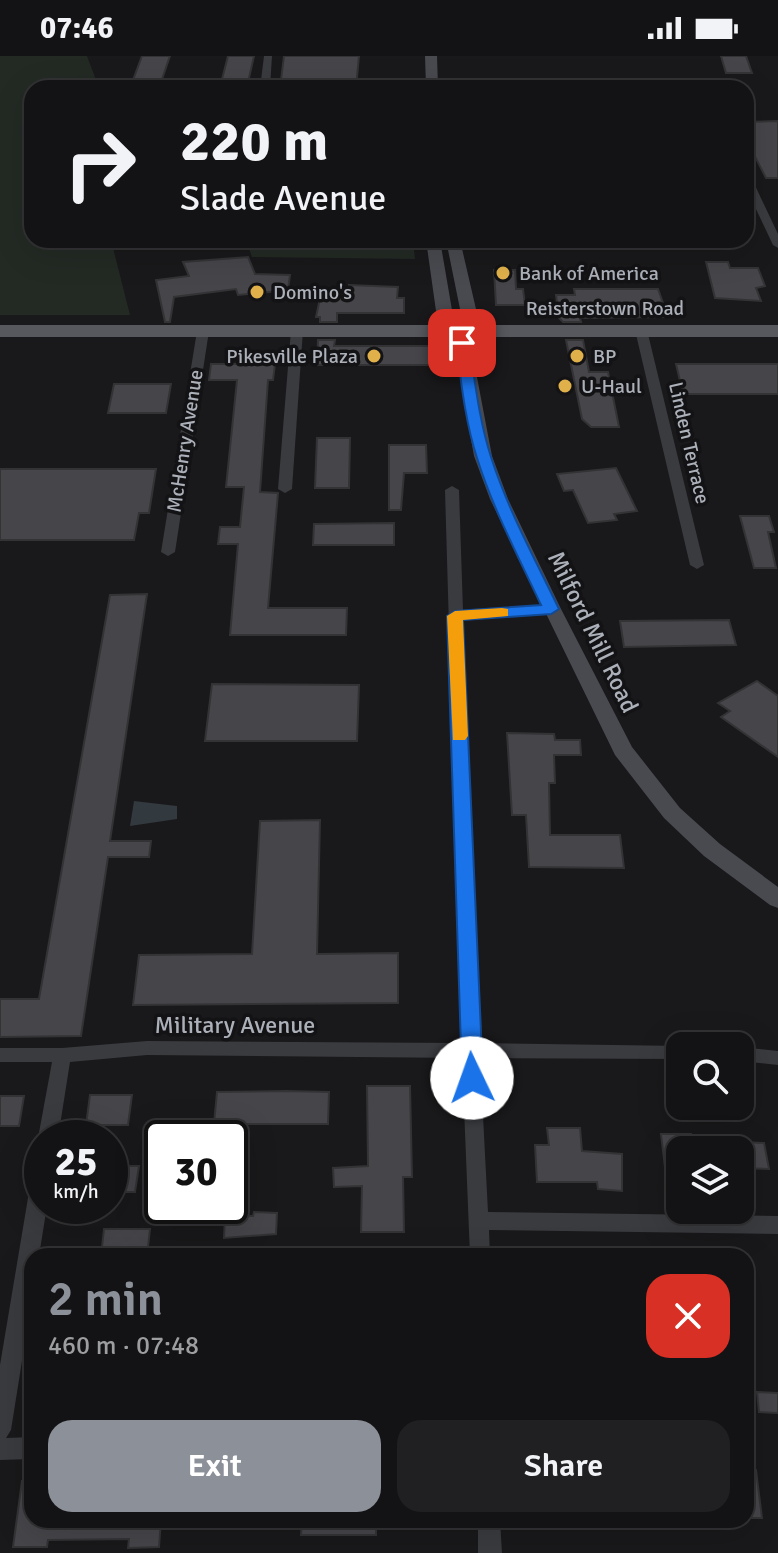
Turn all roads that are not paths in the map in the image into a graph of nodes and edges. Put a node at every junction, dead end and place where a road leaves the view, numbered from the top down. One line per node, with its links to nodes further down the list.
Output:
1 (268, 56): 3 (street)
2 (431, 56): 4 (main road)
3 (266, 80)
4 (432, 80)
5 (754, 194): 6 (street)
6 (778, 245)
7 (434, 248): 10 (main road)
8 (455, 248): 10 (main road)
9 (297, 330): 10 (main road, Reisterstown Road); 13 (main road, Reisterstown Road); 15 (street)
10 (460, 330): 11 (main road, Reisterstown Road); 19 (main road, Milford Mill Road)
11 (641, 330): 14 (main road, Reisterstown Road); 18 (street, Linden Terrace)
12 (0, 331): 13 (main road, Reisterstown Road)
13 (203, 331): 17 (street, McHenry Avenue)
14 (778, 331)
15 (285, 489)
16 (452, 490): 20 (street)
17 (168, 552)
18 (697, 565)
19 (551, 609): 20 (street); 21 (main road, Milford Mill Road)
20 (455, 616): 22 (street)
21 (778, 899)
22 (471, 1049): 23 (street, Military Avenue); 25 (street, Military Avenue); 29 (street)
23 (666, 1052)
24 (0, 1055): 25 (street, Military Avenue)
25 (62, 1055): 28 (street)
26 (754, 1055): 27 (street)
27 (778, 1058)
28 (51, 1120)
29 (479, 1221): 31 (street); 33 (street)
30 (34, 1224): 32 (street)
31 (778, 1225)
32 (30, 1248)
33 (480, 1248)
34 (24, 1284): 35 (street)
35 (0, 1430)
36 (24, 1448): 37 (street)
37 (0, 1449)
38 (489, 1528): 39 (street)
39 (490, 1553)

